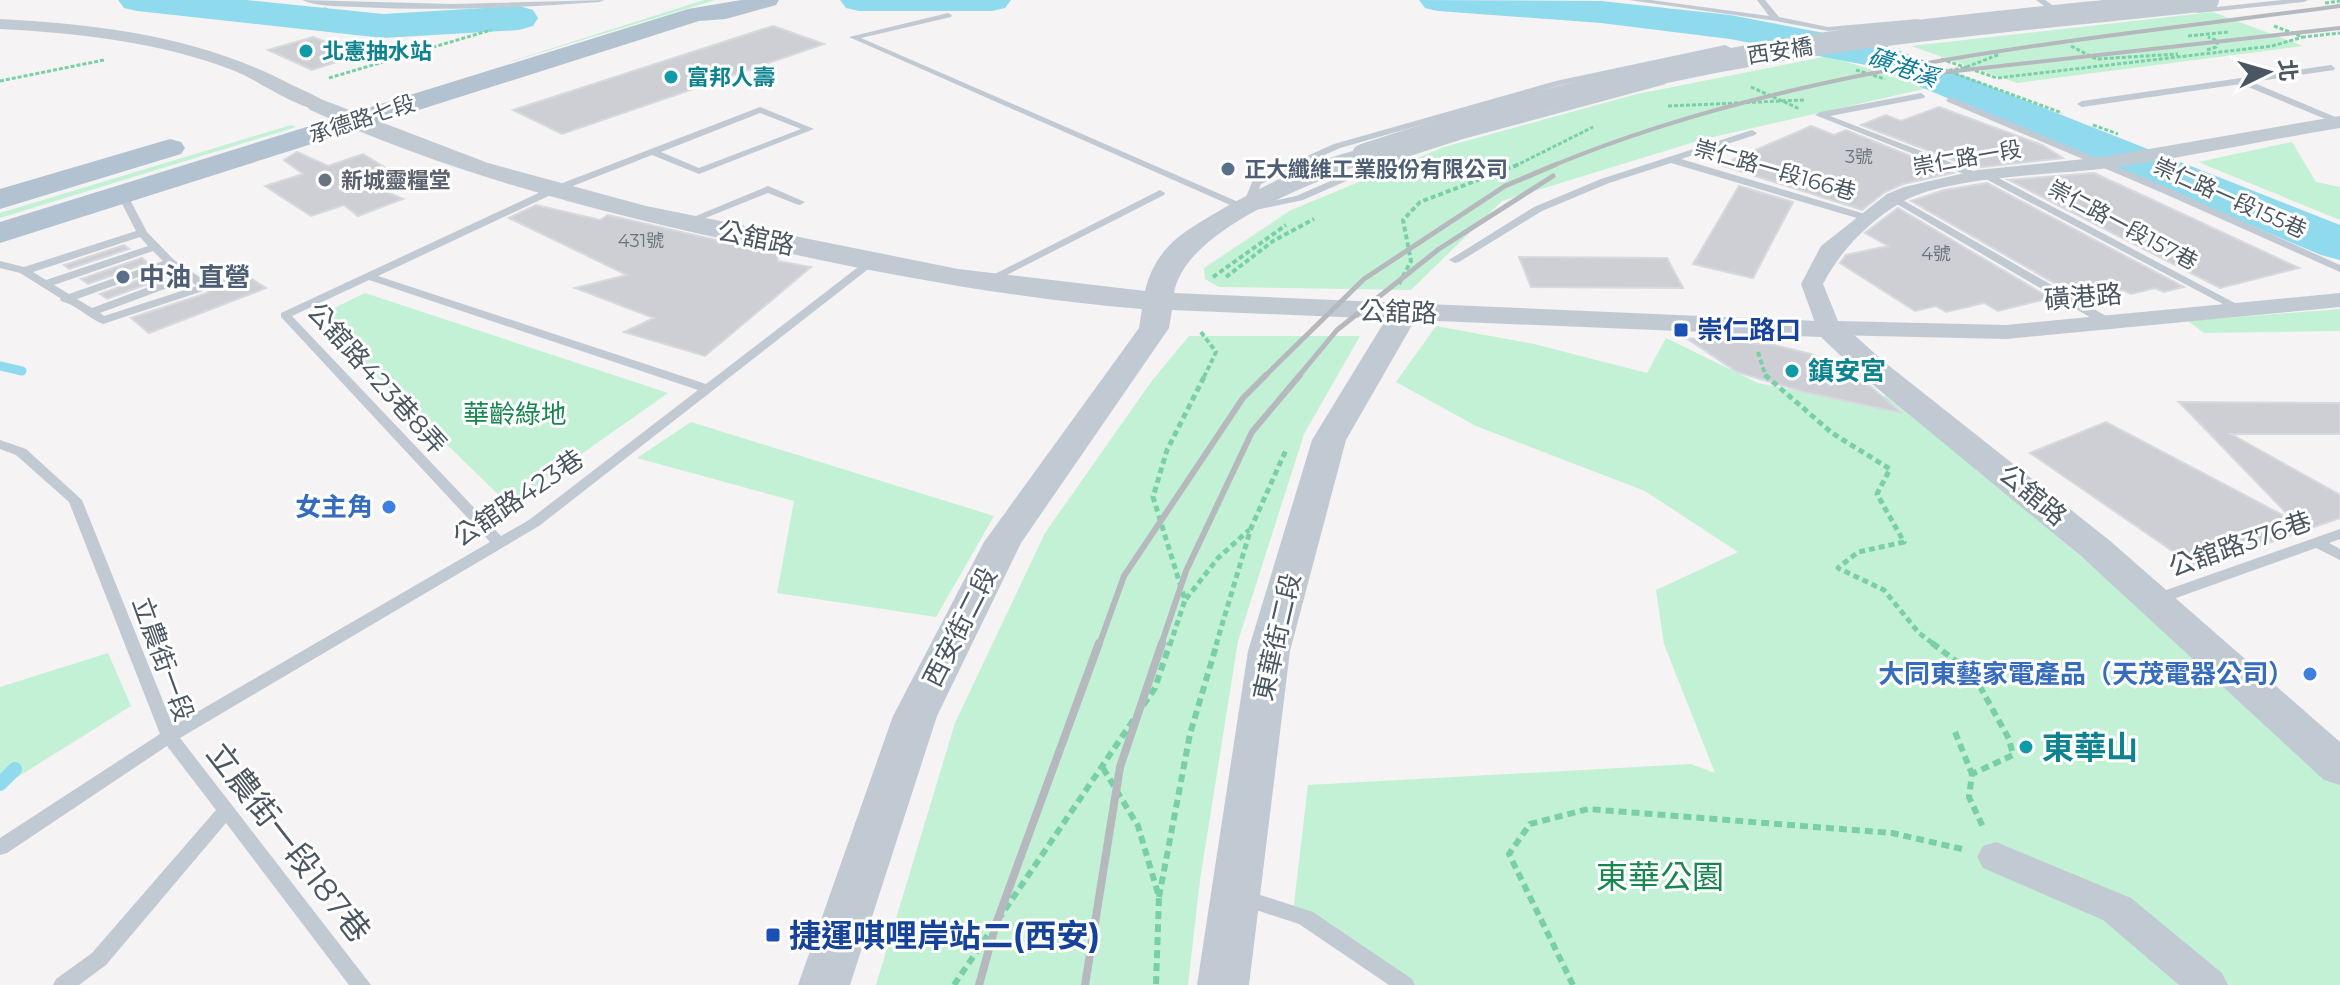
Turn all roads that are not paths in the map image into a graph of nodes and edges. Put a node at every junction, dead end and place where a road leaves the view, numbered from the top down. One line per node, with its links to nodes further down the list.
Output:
1 (306, 0): 12 (lane)
2 (663, 0): 12 (main road, 承德路七段)
3 (767, 0): 10 (main road, 承德路七段)
4 (1633, 0): 14 (lane)
5 (1761, 0): 14 (lane)
6 (2040, 0): 11 (lane)
7 (2142, 0): 11 (lane)
8 (2208, 0): 38 (street, 西安橋, bridge)
9 (2304, 0): 15 (lane)
10 (729, 6): 24 (main road, 承德路七段)
11 (2054, 9): 15 (lane)
12 (594, 11): 22 (main road, 承德路七段)
13 (948, 15): 38 (lane)
14 (1776, 19): 15 (lane)
15 (1895, 23)
16 (0, 24): 22 (street)
17 (2331, 68): 18 (lane)
18 (2242, 81): 21 (lane); 25 (lane)
19 (1921, 96): 31 (lane, 崇仁路一段157巷)
20 (1951, 100): 30 (lane, 崇仁路一段155巷)
21 (2082, 104)
22 (318, 105): 23 (main road, 承德路七段); 24 (street, 公舘路)
23 (284, 113)
24 (354, 122): 32 (street, 公舘路); 34 (main road, 承德路七段)
25 (2340, 122): 30 (street, 崇仁路一段)
26 (1752, 133): 29 (lane)
27 (194, 140): 36 (main road)
28 (651, 151): 28 (lane, 公舘路423巷8弄); 32 (lane, 公舘路423巷8弄)
29 (1668, 159): 39 (lane, 崇仁路一段166巷); 44 (lane)
30 (2112, 162): 31 (street, 崇仁路一段); 48 (lane, 崇仁路一段155巷)
31 (1981, 176): 35 (street, 崇仁路一段); 56 (lane, 崇仁路一段157巷)
32 (551, 191): 40 (street, 公舘路); 50 (lane, 公舘路423巷8弄)
33 (1160, 193): 52 (lane)
34 (122, 194): 41 (main road, 承德路七段); 42 (lane)
35 (1894, 198): 39 (street, 崇仁路一段); 58 (lane)
36 (0, 199)
37 (800, 202): 40 (lane)
38 (1246, 209): 38 (lane); 55 (street, 西安街二段)
39 (1871, 219): 59 (street, 崇仁路一段)
40 (683, 223): 46 (street, 公舘路)
41 (0, 233)
42 (142, 233): 43 (lane); 49 (lane)
43 (155, 247): 45 (lane); 51 (lane)
44 (1455, 260)
45 (170, 262): 53 (lane); 53 (lane)
46 (870, 263): 52 (street, 公舘路); 60 (lane, 公舘路423巷)
47 (0, 264): 49 (lane)
48 (2340, 269)
49 (24, 271): 51 (lane)
50 (367, 276): 60 (lane); 64 (lane, 公舘路423巷8弄)
51 (44, 284): 53 (lane)
52 (981, 284): 55 (street, 公舘路)
53 (65, 299)
54 (2340, 300): 56 (street, 磺港路)
55 (1160, 301): 57 (street, 公舘路); 75 (street, 西安街二段)
56 (2242, 310): 58 (street, 磺港路)
57 (1405, 312): 59 (street, 公舘路); 72 (street, 東華街二段)
58 (2109, 323): 59 (street, 磺港路)
59 (1829, 328): 66 (street, 公舘路)
60 (708, 389): 64 (lane, 公舘路423巷)
61 (0, 444): 67 (lane, 立農街一段)
62 (2340, 534): 63 (lane, 公舘路376巷)
63 (2317, 542): 65 (lane); 66 (lane, 公舘路376巷)
64 (499, 543): 67 (lane, 公舘路423巷)
65 (2340, 555)
66 (2157, 599): 68 (street, 公舘路)
67 (169, 736): 69 (lane, 立農街一段187巷); 70 (lane, 立農街一段)
68 (2340, 768)
69 (226, 810): 73 (lane); 74 (lane, 立農街一段187巷)
70 (0, 848)
71 (1996, 857): 78 (street)
72 (1235, 895): 76 (street, 東華街二段); 77 (lane)
73 (63, 985)
74 (361, 985)
75 (824, 985)
76 (1223, 985)
77 (1405, 985)
78 (2208, 985)

